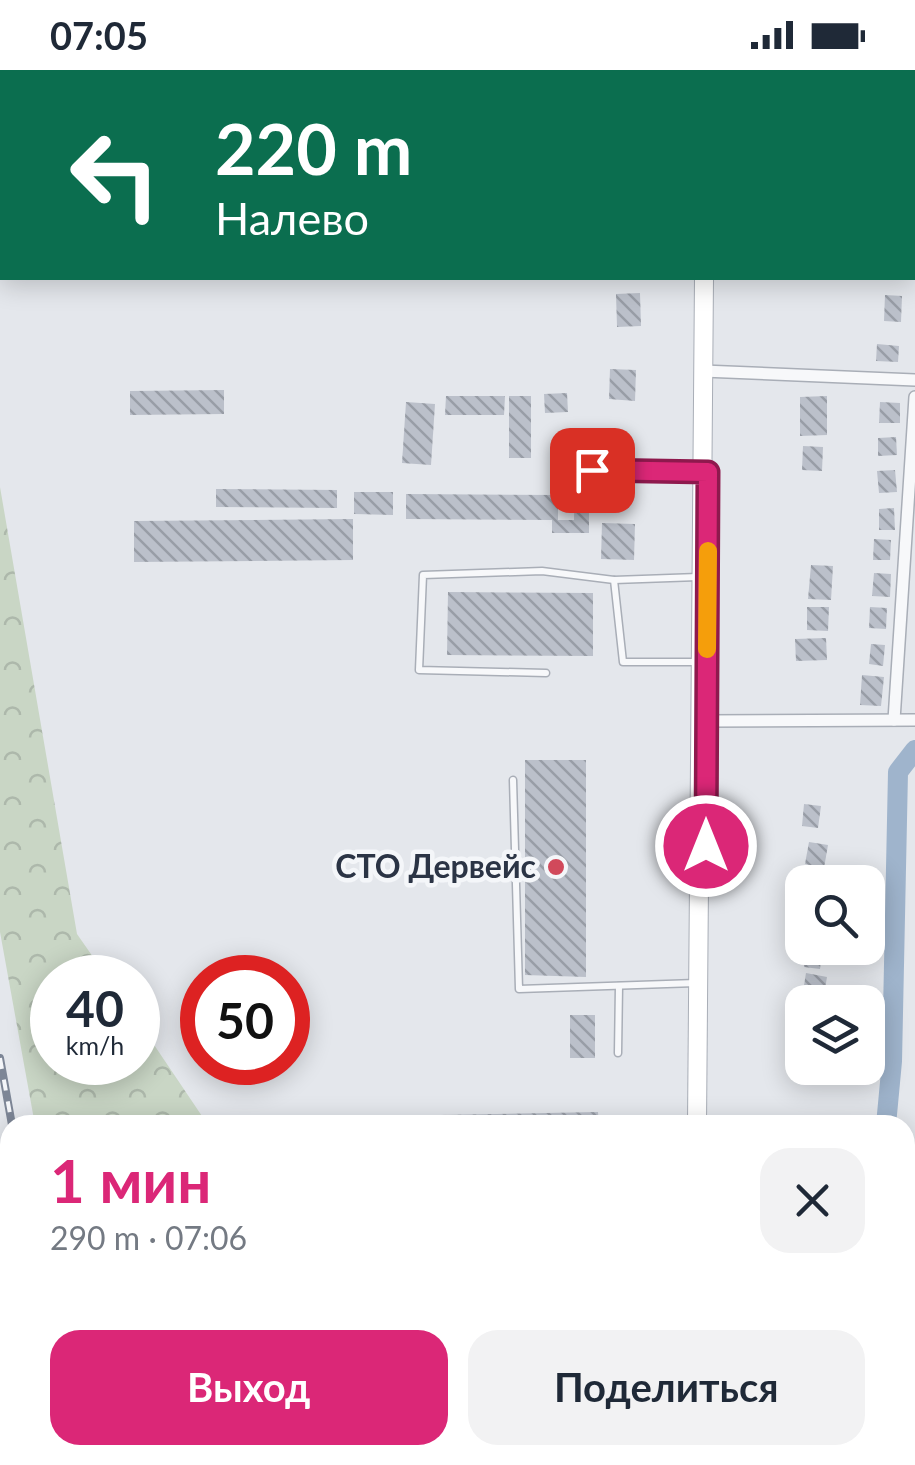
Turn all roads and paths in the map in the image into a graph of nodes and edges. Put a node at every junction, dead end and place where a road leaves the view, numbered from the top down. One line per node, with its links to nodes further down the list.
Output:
1 (707, 280): 2 (main road)
2 (706, 371): 3 (street); 6 (main road)
3 (915, 380)
4 (915, 397): 11 (street)
5 (592, 470): 6 (lane)
6 (705, 472): 7 (main road); 13 (main road)
7 (702, 576): 8 (lane); 9 (main road)
8 (614, 580): 9 (lane); 10 (lane)
9 (701, 662): 15 (main road)
10 (546, 673)
11 (894, 720): 12 (street); 13 (street)
12 (915, 720)
13 (707, 721): 19 (main road)
14 (513, 780): 16 (lane)
15 (698, 983): 16 (lane); 18 (main road)
16 (619, 986): 17 (lane)
17 (618, 1053)
18 (697, 1115)
19 (705, 1115)

